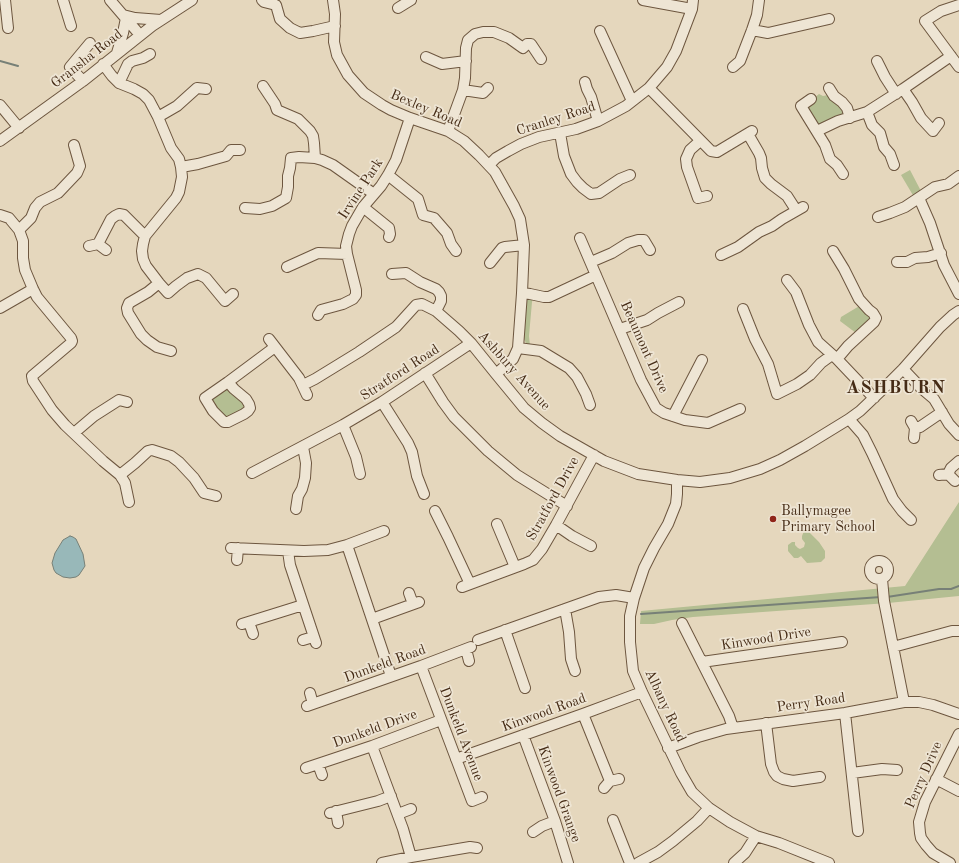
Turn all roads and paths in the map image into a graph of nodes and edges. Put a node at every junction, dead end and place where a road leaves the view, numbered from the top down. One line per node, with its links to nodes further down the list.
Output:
1 (5, 0): 16 (street)
2 (63, 0): 14 (street)
3 (110, 0): 11 (street)
4 (192, 0): 13 (street, Gransha Road)
5 (262, 0): 15 (street)
6 (333, 0): 15 (street, Bexley Road)
7 (643, 0): 9 (street)
8 (759, 0): 17 (street)
9 (693, 5): 37 (street, Cranley Road)
10 (959, 5): 23 (street)
11 (124, 17): 13 (street); 18 (street); 21 (street)
12 (829, 18): 17 (street)
13 (161, 20): 18 (street, Gransha Road)
14 (71, 26)
15 (335, 26): 46 (street, Bexley Road)
16 (8, 28)
17 (752, 30): 29 (street)
18 (140, 35): 21 (street, Gransha Road)
19 (599, 35): 42 (street)
20 (90, 43): 31 (street)
21 (117, 53): 28 (street, Gransha Road)
22 (150, 54): 33 (street)
23 (951, 56): 30 (street); 40 (street)
24 (426, 57): 26 (street)
25 (541, 59): 26 (street)
26 (466, 61): 39 (street)
27 (877, 61): 40 (street)
28 (103, 64): 31 (street, Gransha Road); 33 (street)
29 (733, 67)
30 (959, 67)
31 (83, 81): 50 (street, Gransha Road)
32 (585, 82): 48 (street)
33 (119, 83): 45 (street)
34 (264, 86): 58 (street)
35 (828, 87): 47 (street)
36 (488, 88): 39 (street)
37 (649, 88): 42 (street, Cranley Road); 54 (street)
38 (206, 89): 45 (street)
39 (463, 90): 51 (street)
40 (899, 92): 44 (street); 49 (street)
41 (811, 99): 52 (street)
42 (632, 101): 48 (street, Cranley Road)
43 (0, 105): 50 (street)
44 (867, 112): 47 (street); 60 (street)
45 (158, 116): 61 (street)
46 (410, 118): 51 (street, Bexley Road); 63 (street, Irvine Park)
47 (850, 118): 52 (street)
48 (598, 121): 53 (street, Cranley Road)
49 (939, 123)
50 (19, 128): 55 (street, Gransha Road)
51 (448, 131): 59 (street, Bexley Road)
52 (817, 131): 62 (street)
53 (560, 133): 59 (street, Cranley Road); 64 (street)
54 (700, 140): 67 (street); 84 (street)
55 (0, 141)
56 (74, 145): 73 (street)
57 (240, 150): 61 (street)
58 (315, 158): 66 (street); 69 (street)
59 (489, 165): 77 (street, Bexley Road)
60 (894, 165)
61 (181, 167): 74 (street)
62 (843, 174)
63 (388, 175): 66 (street, Irvine Park); 80 (street)
64 (630, 175)
65 (959, 176): 68 (street)
66 (374, 194): 70 (street, Irvine Park)
67 (707, 196)
68 (919, 198): 72 (street); 82 (street)
69 (245, 208)
70 (363, 208): 75 (street); 83 (street, Irvine Park)
71 (0, 215): 73 (street)
72 (878, 217)
73 (19, 230): 93 (street)
74 (145, 236): 78 (street); 92 (street)
75 (389, 237)
76 (580, 238): 85 (street, Beaumont Drive)
77 (524, 245): 87 (street); 95 (street, Bexley Road)
78 (98, 246)
79 (650, 250): 85 (street)
80 (456, 251)
81 (833, 251): 107 (street)
82 (941, 253): 86 (street); 96 (street)
83 (347, 254): 88 (street); 102 (street, Irvine Park)
84 (721, 255)
85 (591, 262): 90 (street, Beaumont Drive)
86 (897, 262)
87 (488, 266)
88 (287, 267)
89 (392, 274): 100 (street)
90 (596, 275): 95 (street); 103 (street, Beaumont Drive)
91 (787, 280): 107 (street)
92 (159, 283): 94 (street); 106 (street)
93 (32, 289): 98 (street); 125 (street)
94 (233, 294)
95 (522, 294): 105 (street, Bexley Road)
96 (959, 294)
97 (678, 302): 103 (street)
98 (0, 308)
99 (743, 309): 107 (street)
100 (436, 311): 104 (street, Ashbury Avenue); 113 (street, Ashbury Avenue)
101 (959, 311): 109 (street, Ashbury Avenue)
102 (318, 314)
103 (620, 329): 121 (street, Beaumont Drive)
104 (471, 343): 110 (street, Stratford Road); 111 (street, Ashbury Avenue)
105 (518, 348): 111 (street, Bexley Road); 118 (street)
106 (172, 352)
107 (834, 357): 115 (street)
108 (702, 360): 121 (street)
109 (903, 369): 115 (street, Ashbury Avenue); 120 (street)
110 (425, 373): 117 (street, Stratford Road); 138 (street)
111 (496, 374): 128 (street, Ashbury Avenue)
112 (228, 382): 113 (street)
113 (303, 385): 114 (street)
114 (307, 396)
115 (874, 398): 122 (street, Ashbury Avenue)
116 (127, 402): 125 (street)
117 (382, 402): 123 (street, Stratford Road); 135 (street)
118 (590, 405)
119 (740, 409): 121 (street, Beaumont Drive)
120 (942, 412): 124 (street); 126 (street)
121 (673, 416)
122 (849, 419): 134 (street, Ashbury Avenue); 141 (street)
123 (343, 425): 127 (street, Stratford Road); 131 (street)
124 (914, 429)
125 (74, 433): 132 (street)
126 (959, 435)
127 (303, 447): 130 (street, Stratford Road); 139 (street)
128 (594, 455): 134 (street, Ashbury Avenue); 138 (street, Stratford Drive)
129 (959, 461): 133 (street)
130 (252, 473)
131 (360, 474)
132 (120, 475): 136 (street); 137 (street)
133 (947, 477)
134 (677, 480): 152 (street, Albany Road)
135 (424, 494)
136 (216, 496)
137 (128, 502)
138 (567, 506): 143 (street, Stratford Drive)
139 (296, 509)
140 (435, 511): 149 (street, Stratford Drive)
141 (911, 520)
142 (497, 524): 149 (street)
143 (556, 525): 146 (street); 149 (street, Stratford Drive)
144 (380, 544): 145 (street)
145 (347, 545): 147 (street); 155 (street)
146 (590, 546)
147 (288, 551): 148 (street); 153 (street)
148 (237, 560)
149 (515, 568)
150 (882, 578): 163 (street)
151 (409, 593): 155 (street)
152 (634, 598): 154 (street, Dunkeld Road); 170 (street, Albany Road)
153 (303, 605): 159 (street); 160 (street)
154 (565, 609): 157 (street, Dunkeld Road); 167 (street)
155 (372, 618): 168 (street)
156 (682, 623): 165 (street)
157 (505, 630): 162 (street, Dunkeld Road); 169 (street)
158 (959, 631): 163 (street)
159 (253, 634)
160 (303, 640)
161 (837, 640): 165 (street, Kinwood Drive)
162 (472, 646): 164 (street); 166 (street, Dunkeld Road)
163 (892, 647): 172 (street)
164 (469, 661)
165 (702, 662): 178 (street)
166 (421, 666): 168 (street, Dunkeld Road); 176 (street, Dunkeld Avenue)
167 (575, 671)
168 (391, 676): 171 (street, Dunkeld Road)
169 (525, 688)
170 (642, 692): 174 (street, Kinwood Road); 182 (street, Albany Road)
171 (310, 693)
172 (904, 702): 173 (street, Perry Road); 175 (street, Perry Road)
173 (845, 713): 177 (street, Perry Road); 187 (street)
174 (583, 714): 180 (street, Kinwood Road); 191 (street)
175 (959, 714)
176 (441, 720): 181 (street, Dunkeld Drive); 183 (street, Dunkeld Avenue)
177 (766, 723): 178 (street, Perry Road); 189 (street)
178 (733, 728): 182 (street, Perry Road)
179 (959, 734): 190 (street, Perry Drive)
180 (523, 735): 183 (street, Kinwood Road); 198 (street, Kinwood Grange)
181 (372, 746): 184 (street, Dunkeld Drive); 193 (street)
182 (668, 748): 195 (street, Albany Road)
183 (456, 760): 194 (street, Dunkeld Avenue)
184 (318, 764): 185 (street, Dunkeld Drive); 188 (street)
185 (306, 768)
186 (897, 770): 187 (street)
187 (852, 773): 201 (street)
188 (322, 775)
189 (820, 777)
190 (936, 779): 192 (street); 212 (street, Perry Drive)
191 (611, 783)
192 (959, 791)
193 (391, 796): 197 (street); 199 (street)
194 (482, 797)
195 (709, 808): 203 (street, Albany Road); 209 (street)
196 (411, 809): 197 (street)
197 (398, 814): 205 (street)
198 (555, 821): 202 (street); 207 (street, Kinwood Grange)
199 (338, 823)
200 (618, 823): 208 (street)
201 (858, 831)
202 (533, 832)
203 (756, 836): 210 (street); 211 (street, Albany Road)
204 (472, 844): 205 (street)
205 (412, 857): 206 (street)
206 (382, 863)
207 (568, 863)
208 (630, 863)
209 (638, 863)
210 (734, 863)
211 (829, 863)
212 (950, 863)

